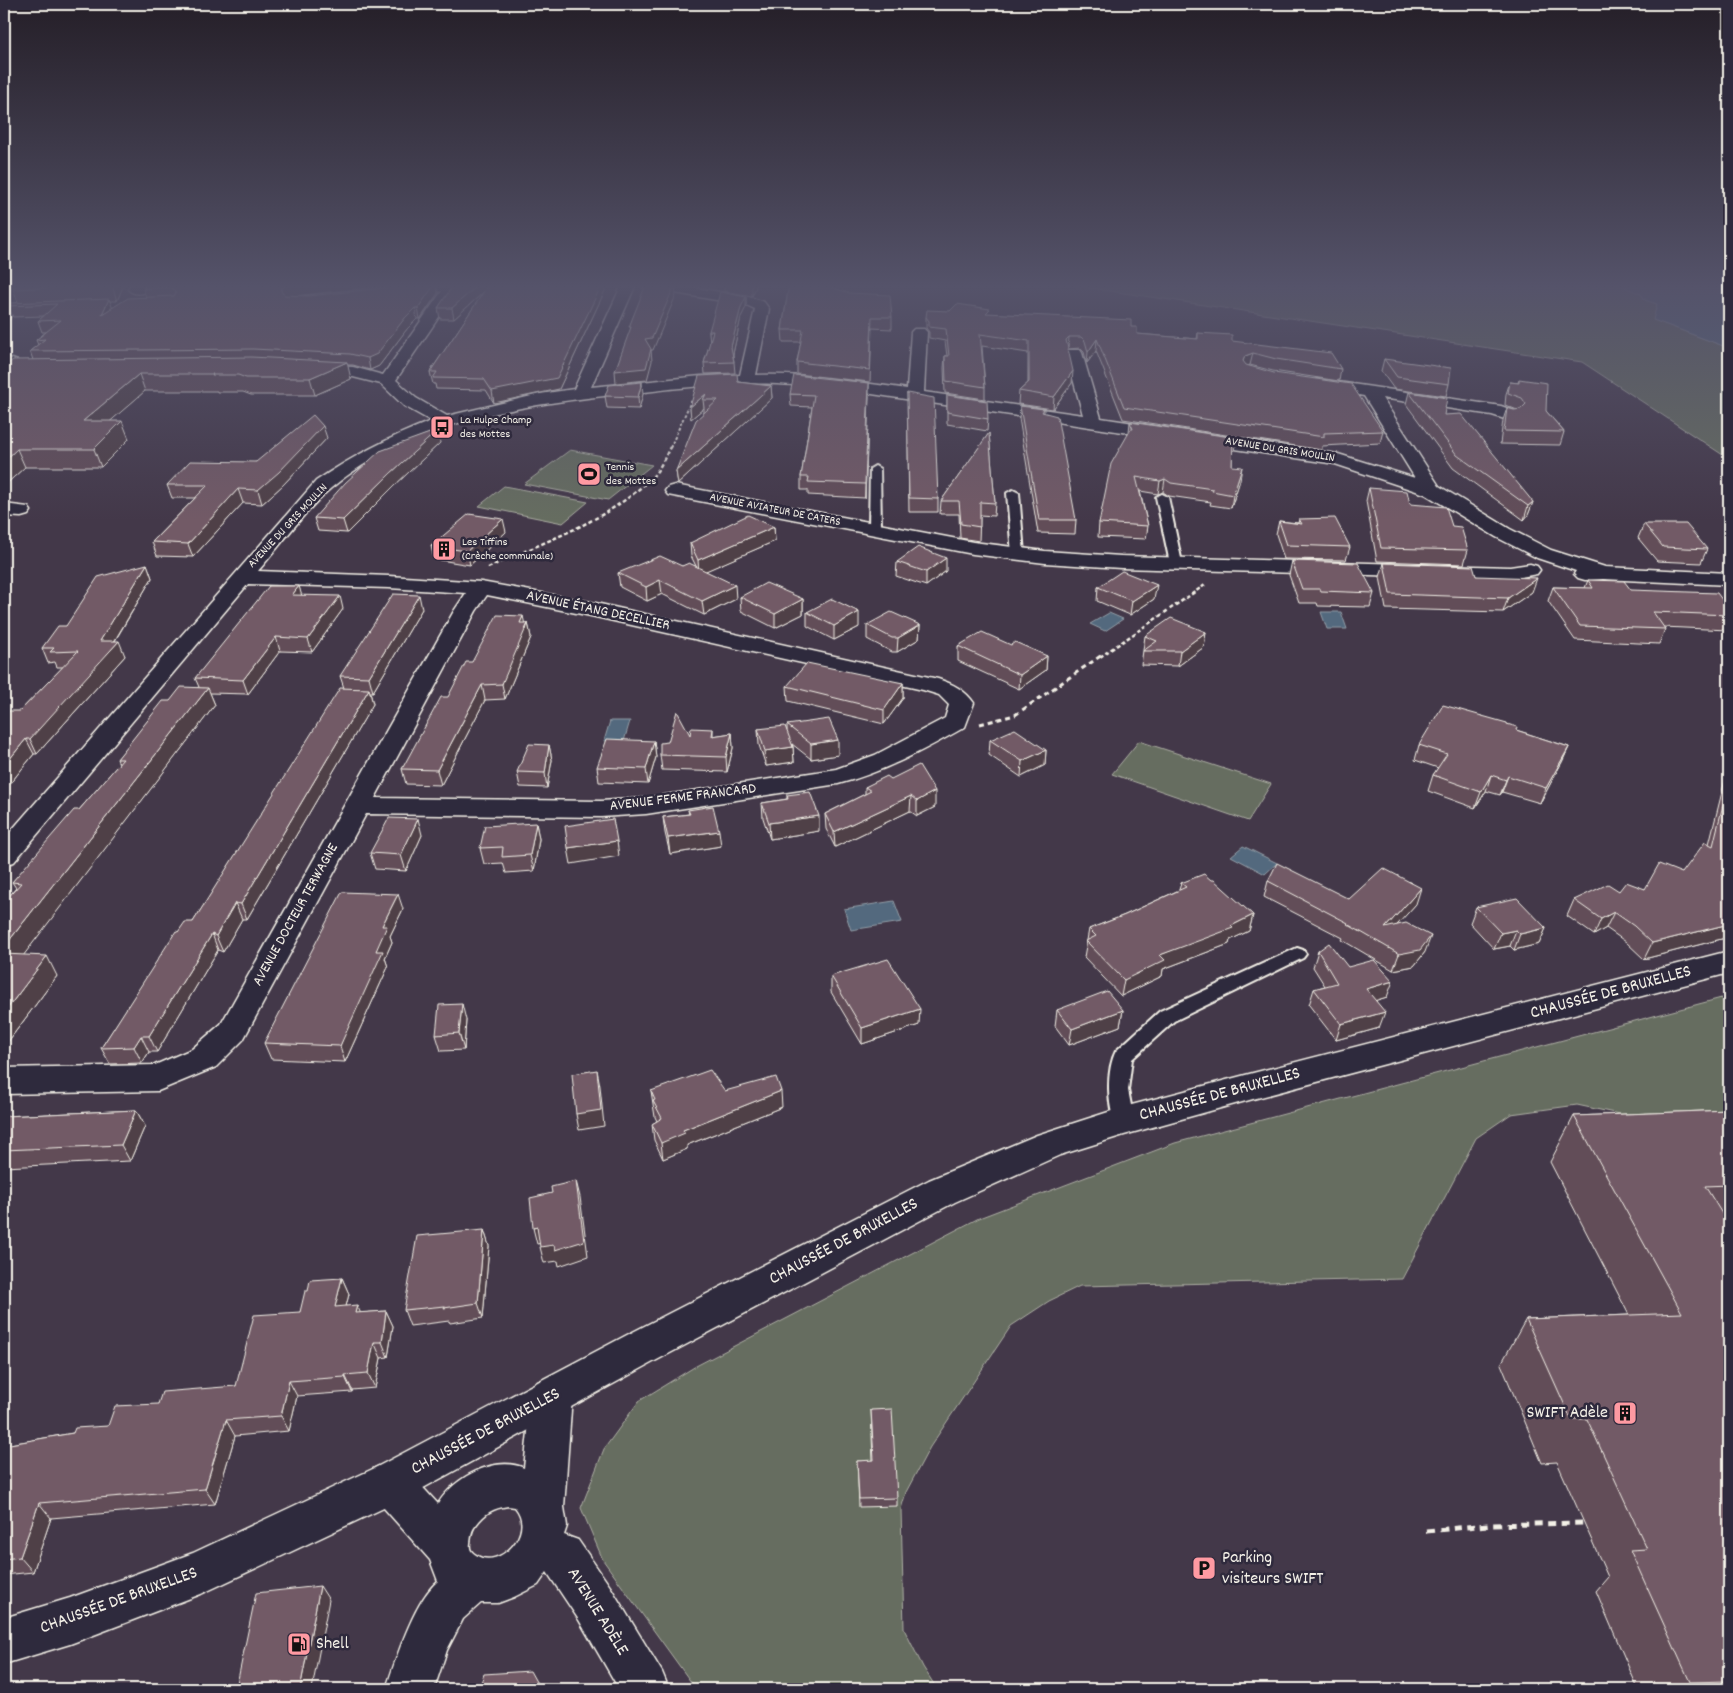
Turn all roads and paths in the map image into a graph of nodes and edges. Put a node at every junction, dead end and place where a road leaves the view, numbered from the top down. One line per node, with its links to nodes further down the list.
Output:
1 (401, 363): 10 (street)
2 (593, 363): 14 (street)
3 (750, 363): 9 (street)
4 (918, 363): 15 (street)
5 (1077, 363): 18 (street)
6 (8, 365): 7 (street)
7 (34, 369)
8 (295, 369): 10 (street)
9 (747, 379): 11 (street, AVENUE DU GRIS MOULIN); 15 (street, AVENUE DU GRIS MOULIN)
10 (387, 381): 17 (street)
11 (701, 381): 14 (street, AVENUE DU GRIS MOULIN); 33 (path)
12 (1301, 382): 13 (street)
13 (1369, 391): 16 (street); 20 (street)
14 (580, 393): 17 (street, AVENUE DU GRIS MOULIN)
15 (915, 395): 18 (street, AVENUE DU GRIS MOULIN)
16 (1511, 416)
17 (445, 422): 31 (street, AVENUE DU GRIS MOULIN)
18 (1093, 422): 20 (street, AVENUE DU GRIS MOULIN)
19 (875, 469): 24 (lane)
20 (1432, 490): 25 (street, AVENUE DU GRIS MOULIN)
21 (675, 491): 24 (street, AVENUE AVIATEUR DE CATERS)
22 (1014, 493): 26 (lane)
23 (1162, 498): 29 (lane)
24 (875, 529): 26 (street, AVENUE AVIATEUR DE CATERS)
25 (1503, 533): 27 (street, AVENUE DU GRIS MOULIN); 28 (street, AVENUE DU GRIS MOULIN)
26 (1018, 554): 29 (street, AVENUE AVIATEUR DE CATERS)
27 (1549, 561): 28 (street, AVENUE DU GRIS MOULIN); 32 (street, AVENUE DU GRIS MOULIN)
28 (1521, 562): 30 (street, AVENUE AVIATEUR DE CATERS)
29 (1176, 563): 30 (street, AVENUE AVIATEUR DE CATERS)
30 (1224, 565): 35 (path)
31 (242, 577): 33 (street, AVENUE ÉTANG DECELLIER); 37 (street, AVENUE DU GRIS MOULIN)
32 (1729, 579)
33 (454, 585): 34 (street, AVENUE ÉTANG DECELLIER)
34 (481, 588): 35 (street, AVENUE ÉTANG DECELLIER); 36 (street, AVENUE DOCTEUR TERWAGNE)
35 (956, 722): 36 (street, AVENUE FERME FRANCARD)
36 (356, 806): 40 (street, AVENUE DOCTEUR TERWAGNE)
37 (4, 856)
38 (1297, 954): 41 (lane)
39 (1729, 962): 41 (street, CHAUSSÉE DE BRUXELLES)
40 (4, 1080)
41 (1124, 1121): 42 (street, CHAUSSÉE DE BRUXELLES)
42 (552, 1396): 43 (street, CHAUSSÉE DE BRUXELLES); 45 (street)
43 (390, 1483): 47 (street); 48 (street, CHAUSSÉE DE BRUXELLES)
44 (1584, 1523): 46 (path)
45 (541, 1527): 47 (street); 47 (street, AVENUE ADÈLE); 50 (street, AVENUE ADÈLE)
46 (1426, 1531)
47 (460, 1563): 49 (street)
48 (4, 1641)
49 (410, 1689)
50 (645, 1689)

